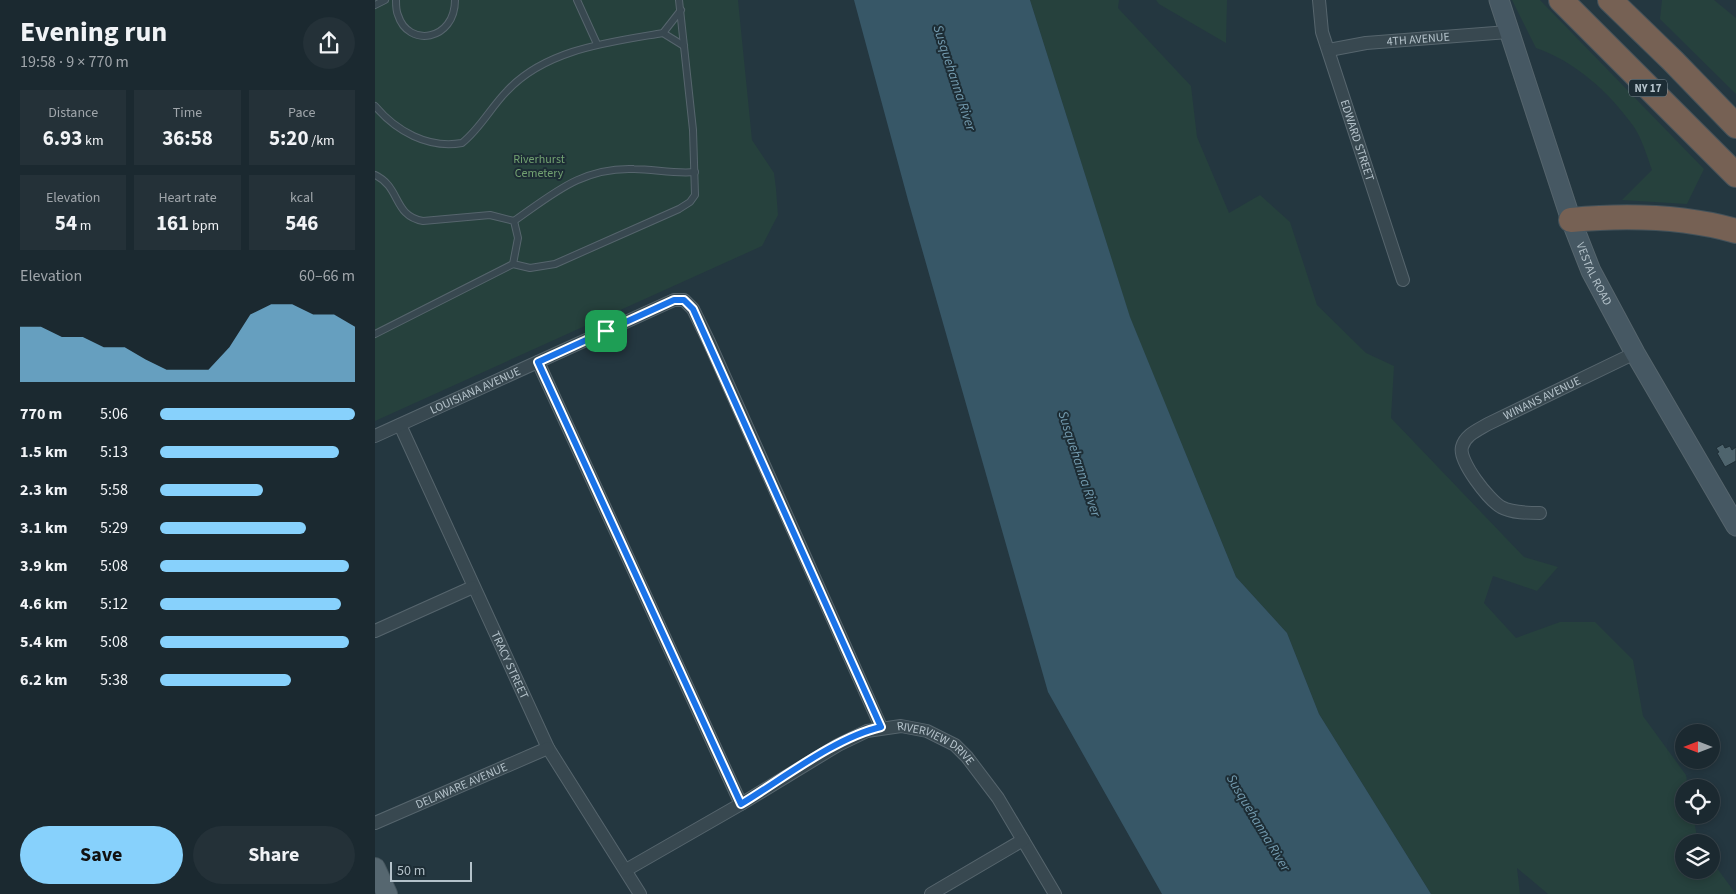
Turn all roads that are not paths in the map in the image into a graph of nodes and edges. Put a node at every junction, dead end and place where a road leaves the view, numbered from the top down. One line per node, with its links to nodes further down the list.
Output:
1 (385, 0): 10 (lane)
2 (395, 0): 3 (lane)
3 (455, 0)
4 (577, 0): 14 (lane)
5 (679, 0): 11 (lane)
6 (1319, 0): 16 (street, EDWARD STREET)
7 (1499, 0): 12 (street, VESTAL ROAD)
8 (1561, 0): 21 (highway, NY 17)
9 (1610, 0): 18 (highway, NY 17)
10 (375, 5)
11 (681, 10): 13 (lane); 15 (lane)
12 (1509, 32): 16 (street, 4TH AVENUE); 22 (street, VESTAL ROAD)
13 (663, 33): 14 (lane); 15 (lane)
14 (597, 44): 17 (lane)
15 (684, 46): 19 (lane)
16 (1329, 50): 26 (street, EDWARD STREET)
17 (375, 106)
18 (1736, 126)
19 (695, 172): 23 (lane); 25 (lane)
20 (375, 175): 23 (lane)
21 (1736, 175)
22 (1571, 220): 24 (highway); 29 (street, VESTAL ROAD)
23 (514, 221): 25 (lane)
24 (1736, 231)
25 (513, 264): 28 (lane)
26 (1403, 280)
27 (686, 302): 30 (street, LOUISIANA AVENUE); 37 (street, RIVERVIEW DRIVE)
28 (375, 334)
29 (1635, 353): 33 (street, WINANS AVENUE); 34 (street, VESTAL ROAD)
30 (538, 362): 31 (street, LOUISIANA AVENUE); 39 (street)
31 (400, 425): 32 (street, LOUISIANA AVENUE); 35 (street, TRACY STREET)
32 (375, 436)
33 (1540, 513)
34 (1736, 526)
35 (473, 587): 36 (street); 38 (street, TRACY STREET)
36 (375, 631)
37 (881, 727): 39 (street); 41 (street, RIVERVIEW DRIVE)
38 (548, 748): 40 (street, DELAWARE AVENUE); 43 (street, TRACY STREET)
39 (741, 804): 43 (street)
40 (375, 823)
41 (1023, 840): 46 (street); 47 (street, RIVERVIEW DRIVE)
42 (375, 868): 44 (main road)
43 (625, 870): 45 (street, TRACY STREET)
44 (387, 894)
45 (640, 894)
46 (931, 894)
47 (1055, 894)

